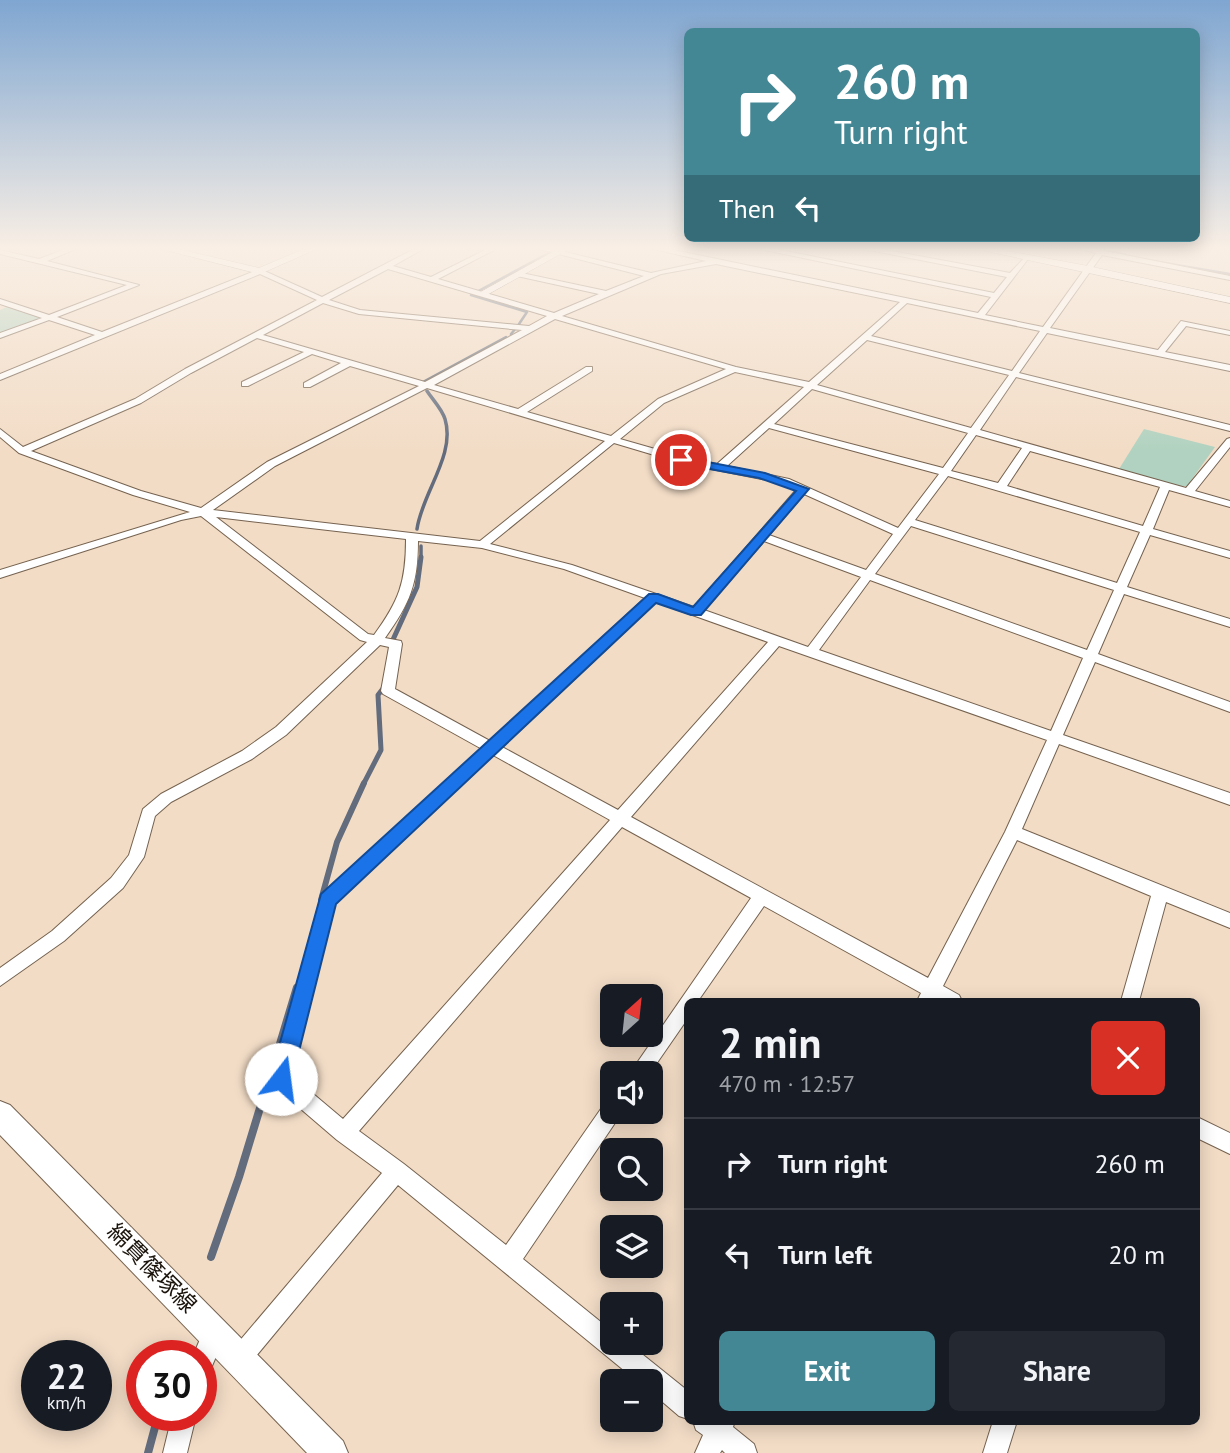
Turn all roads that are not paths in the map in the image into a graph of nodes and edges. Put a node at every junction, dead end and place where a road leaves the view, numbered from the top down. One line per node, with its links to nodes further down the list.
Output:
1 (46, 316): 10 (street)
2 (53, 316): 10 (street)
3 (150, 316): 15 (street)
4 (292, 316): 16 (street)
5 (397, 316): 12 (street)
6 (554, 316): 12 (street); 24 (street)
7 (889, 316): 18 (street)
8 (973, 316): 11 (street)
9 (1057, 316): 13 (street)
10 (50, 317): 15 (street); 17 (street)
11 (979, 317): 13 (street)
12 (530, 329): 30 (street)
13 (1047, 331): 20 (street); 25 (street)
14 (1230, 333): 20 (street)
15 (103, 335): 26 (street)
16 (255, 335): 19 (street); 39 (street)
17 (0, 336)
18 (866, 337): 25 (street); 29 (street)
19 (310, 352): 21 (street); 27 (street)
20 (1160, 353): 22 (street)
21 (348, 363): 28 (street); 30 (street)
22 (1230, 368)
23 (590, 369): 31 (street)
24 (734, 369): 29 (street); 36 (street)
25 (1015, 374): 33 (street); 35 (street)
26 (0, 377)
27 (245, 384)
28 (307, 385)
29 (809, 385): 32 (street); 35 (street)
30 (425, 386): 31 (street); 47 (street)
31 (520, 413): 36 (street)
32 (768, 425): 40 (street); 41 (street)
33 (1230, 428)
34 (0, 432): 39 (street)
35 (974, 432): 38 (street); 41 (street)
36 (612, 439): 40 (street); 53 (street)
37 (1230, 441): 45 (street)
38 (1028, 447): 42 (street); 43 (street)
39 (22, 451): 47 (street)
40 (721, 466): 44 (street)
41 (946, 471): 42 (street); 48 (street)
42 (1002, 486): 49 (street)
43 (1166, 486): 45 (street); 49 (street)
44 (803, 489): 50 (street); 52 (street)
45 (1188, 492): 46 (street)
46 (1230, 504)
47 (203, 512): 51 (street); 55 (street); 61 (street)
48 (907, 521): 50 (street); 57 (street)
49 (1146, 529): 54 (street); 57 (street)
50 (899, 533): 56 (street)
51 (412, 536): 53 (street); 61 (street)
52 (764, 537): 56 (street); 59 (street)
53 (482, 544): 58 (street)
54 (1230, 555)
55 (0, 574)
56 (868, 574): 63 (street); 64 (street)
57 (1120, 587): 60 (street); 64 (street)
58 (654, 597): 59 (street); 67 (street)
59 (696, 612): 62 (street)
60 (1230, 623)
61 (377, 640): 67 (street); 74 (street)
62 (775, 642): 63 (street); 69 (street)
63 (810, 653): 66 (street)
64 (1091, 658): 65 (street); 66 (street)
65 (1230, 708)
66 (1054, 738): 68 (street); 70 (street)
67 (493, 748): 69 (street); 83 (street)
68 (1230, 799)
69 (621, 818): 72 (street); 83 (street)
70 (1013, 832): 71 (street); 75 (street)
71 (1160, 891): 73 (street); 77 (street)
72 (762, 895): 75 (street); 76 (street)
73 (1230, 920)
74 (0, 978)
75 (929, 995)
76 (690, 998)
77 (1131, 998)
78 (684, 1007): 79 (street)
79 (647, 1061)
80 (0, 1115): 87 (main road, 綿貫篠塚線)
81 (602, 1124): 86 (street)
82 (1200, 1129): 84 (street)
83 (344, 1133): 85 (street)
84 (1230, 1144)
85 (397, 1171): 86 (street); 89 (street)
86 (508, 1261): 90 (street)
87 (215, 1332): 88 (street); 89 (main road, 綿貫篠塚線)
88 (212, 1340)
89 (239, 1359): 95 (main road, 綿貫篠塚線)
90 (684, 1404)
91 (1003, 1425): 97 (street)
92 (180, 1431): 94 (street)
93 (713, 1432): 96 (street)
94 (175, 1453)
95 (331, 1453)
96 (745, 1453)
97 (995, 1453)

